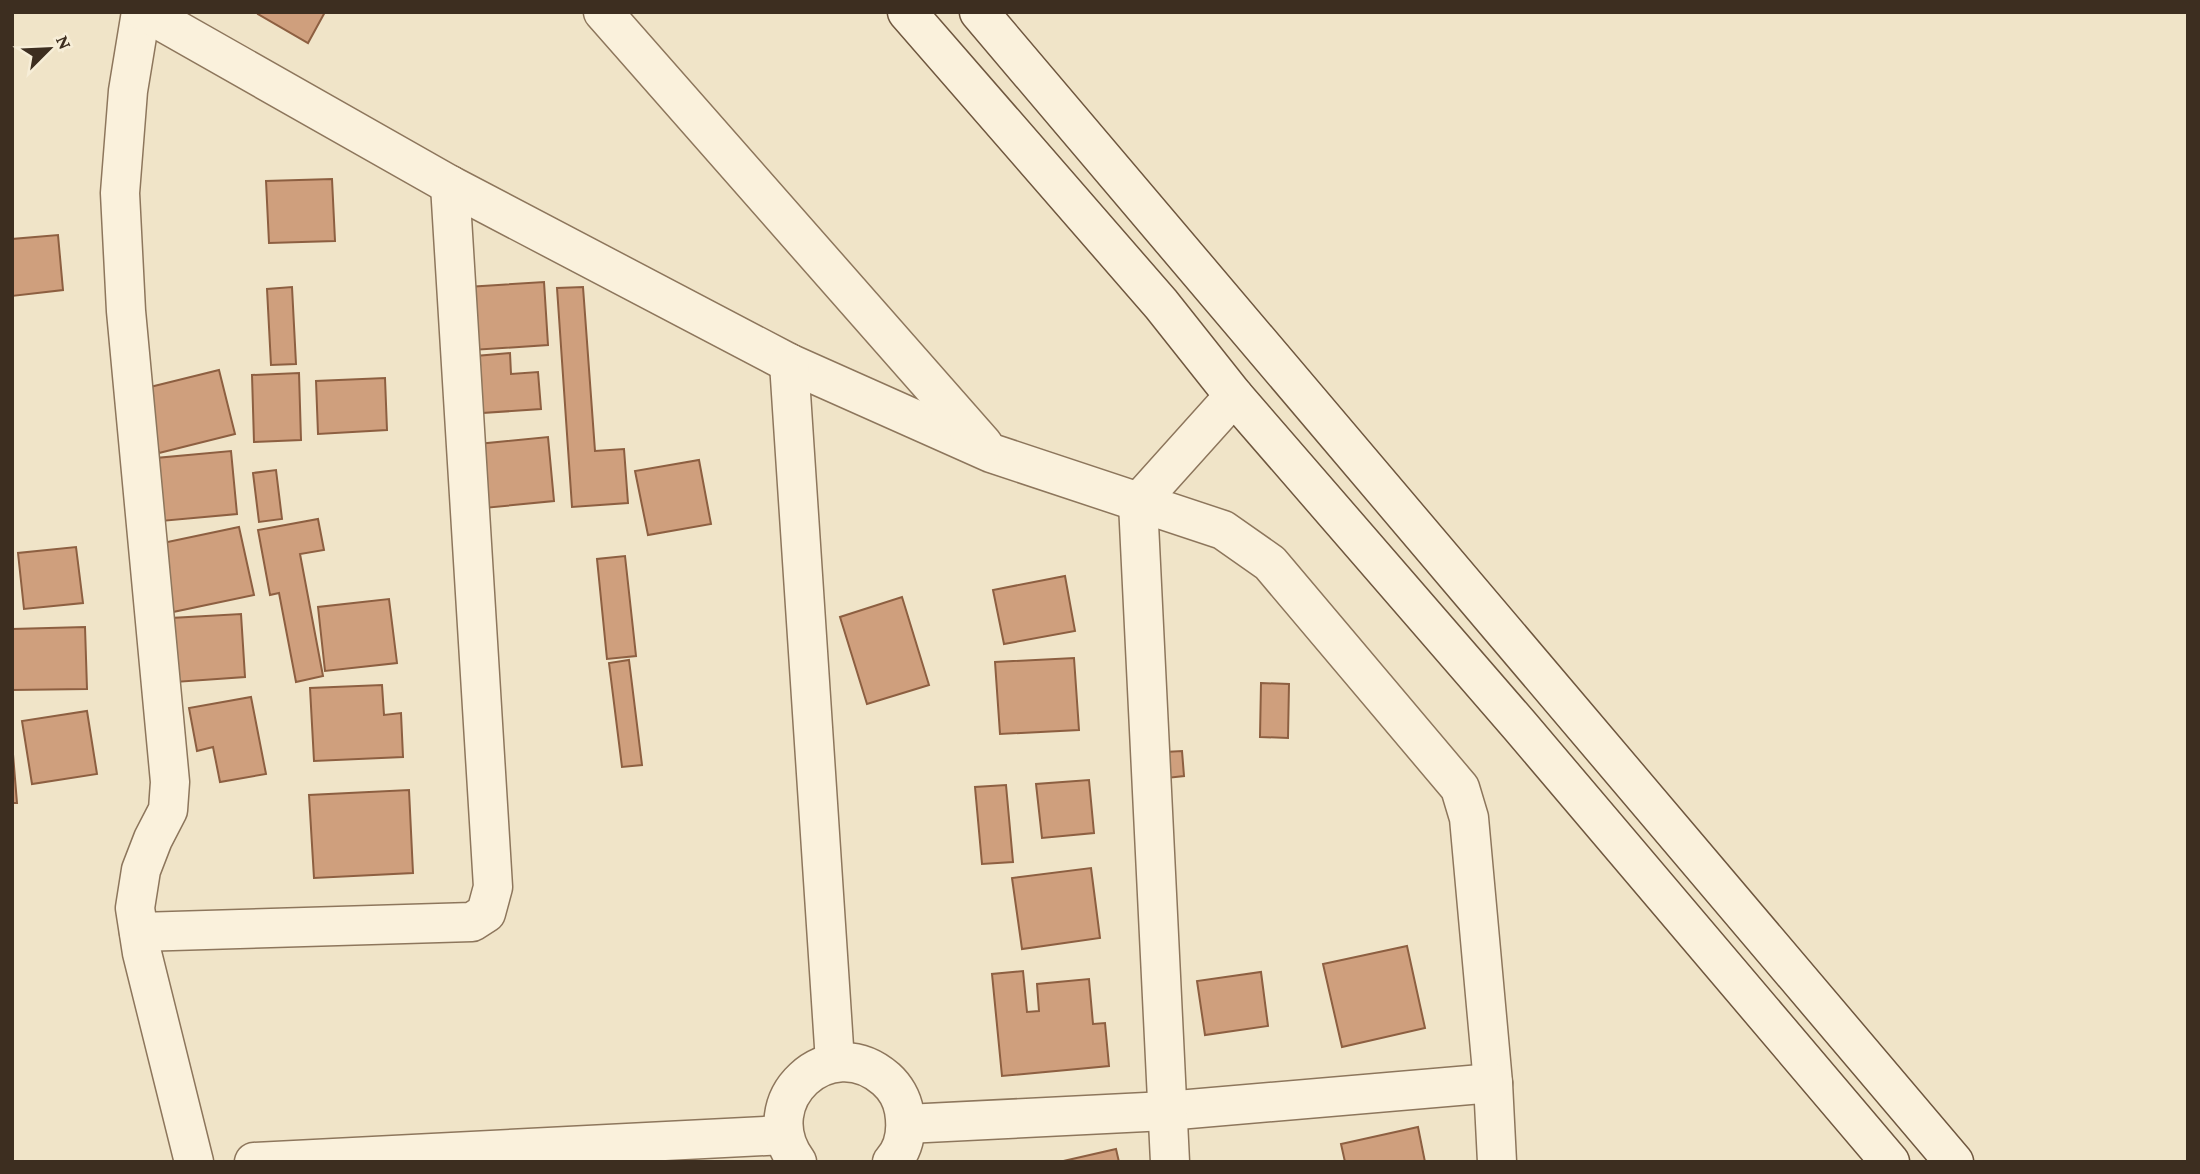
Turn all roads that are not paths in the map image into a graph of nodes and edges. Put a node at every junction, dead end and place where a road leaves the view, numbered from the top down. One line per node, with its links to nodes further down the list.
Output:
1 (143, 12): 5 (street); 10 (street)
2 (603, 12): 8 (street)
3 (907, 12): 7 (street)
4 (979, 12): 22 (street)
5 (450, 184): 6 (street); 10 (street)
6 (789, 363): 8 (street); 11 (street)
7 (1234, 396): 9 (street); 21 (street)
8 (991, 453): 9 (street)
9 (1138, 503): 12 (street); 13 (street)
10 (139, 932): 16 (street)
11 (835, 1062): 14 (street); 15 (street)
12 (1493, 1083): 13 (street); 20 (street)
13 (1166, 1111): 14 (street); 19 (street)
14 (906, 1124): 18 (street)
15 (790, 1148): 17 (street)
16 (194, 1162)
17 (254, 1162)
18 (892, 1162)
19 (1170, 1162)
20 (1497, 1162)
21 (1890, 1162)
22 (1954, 1162)

